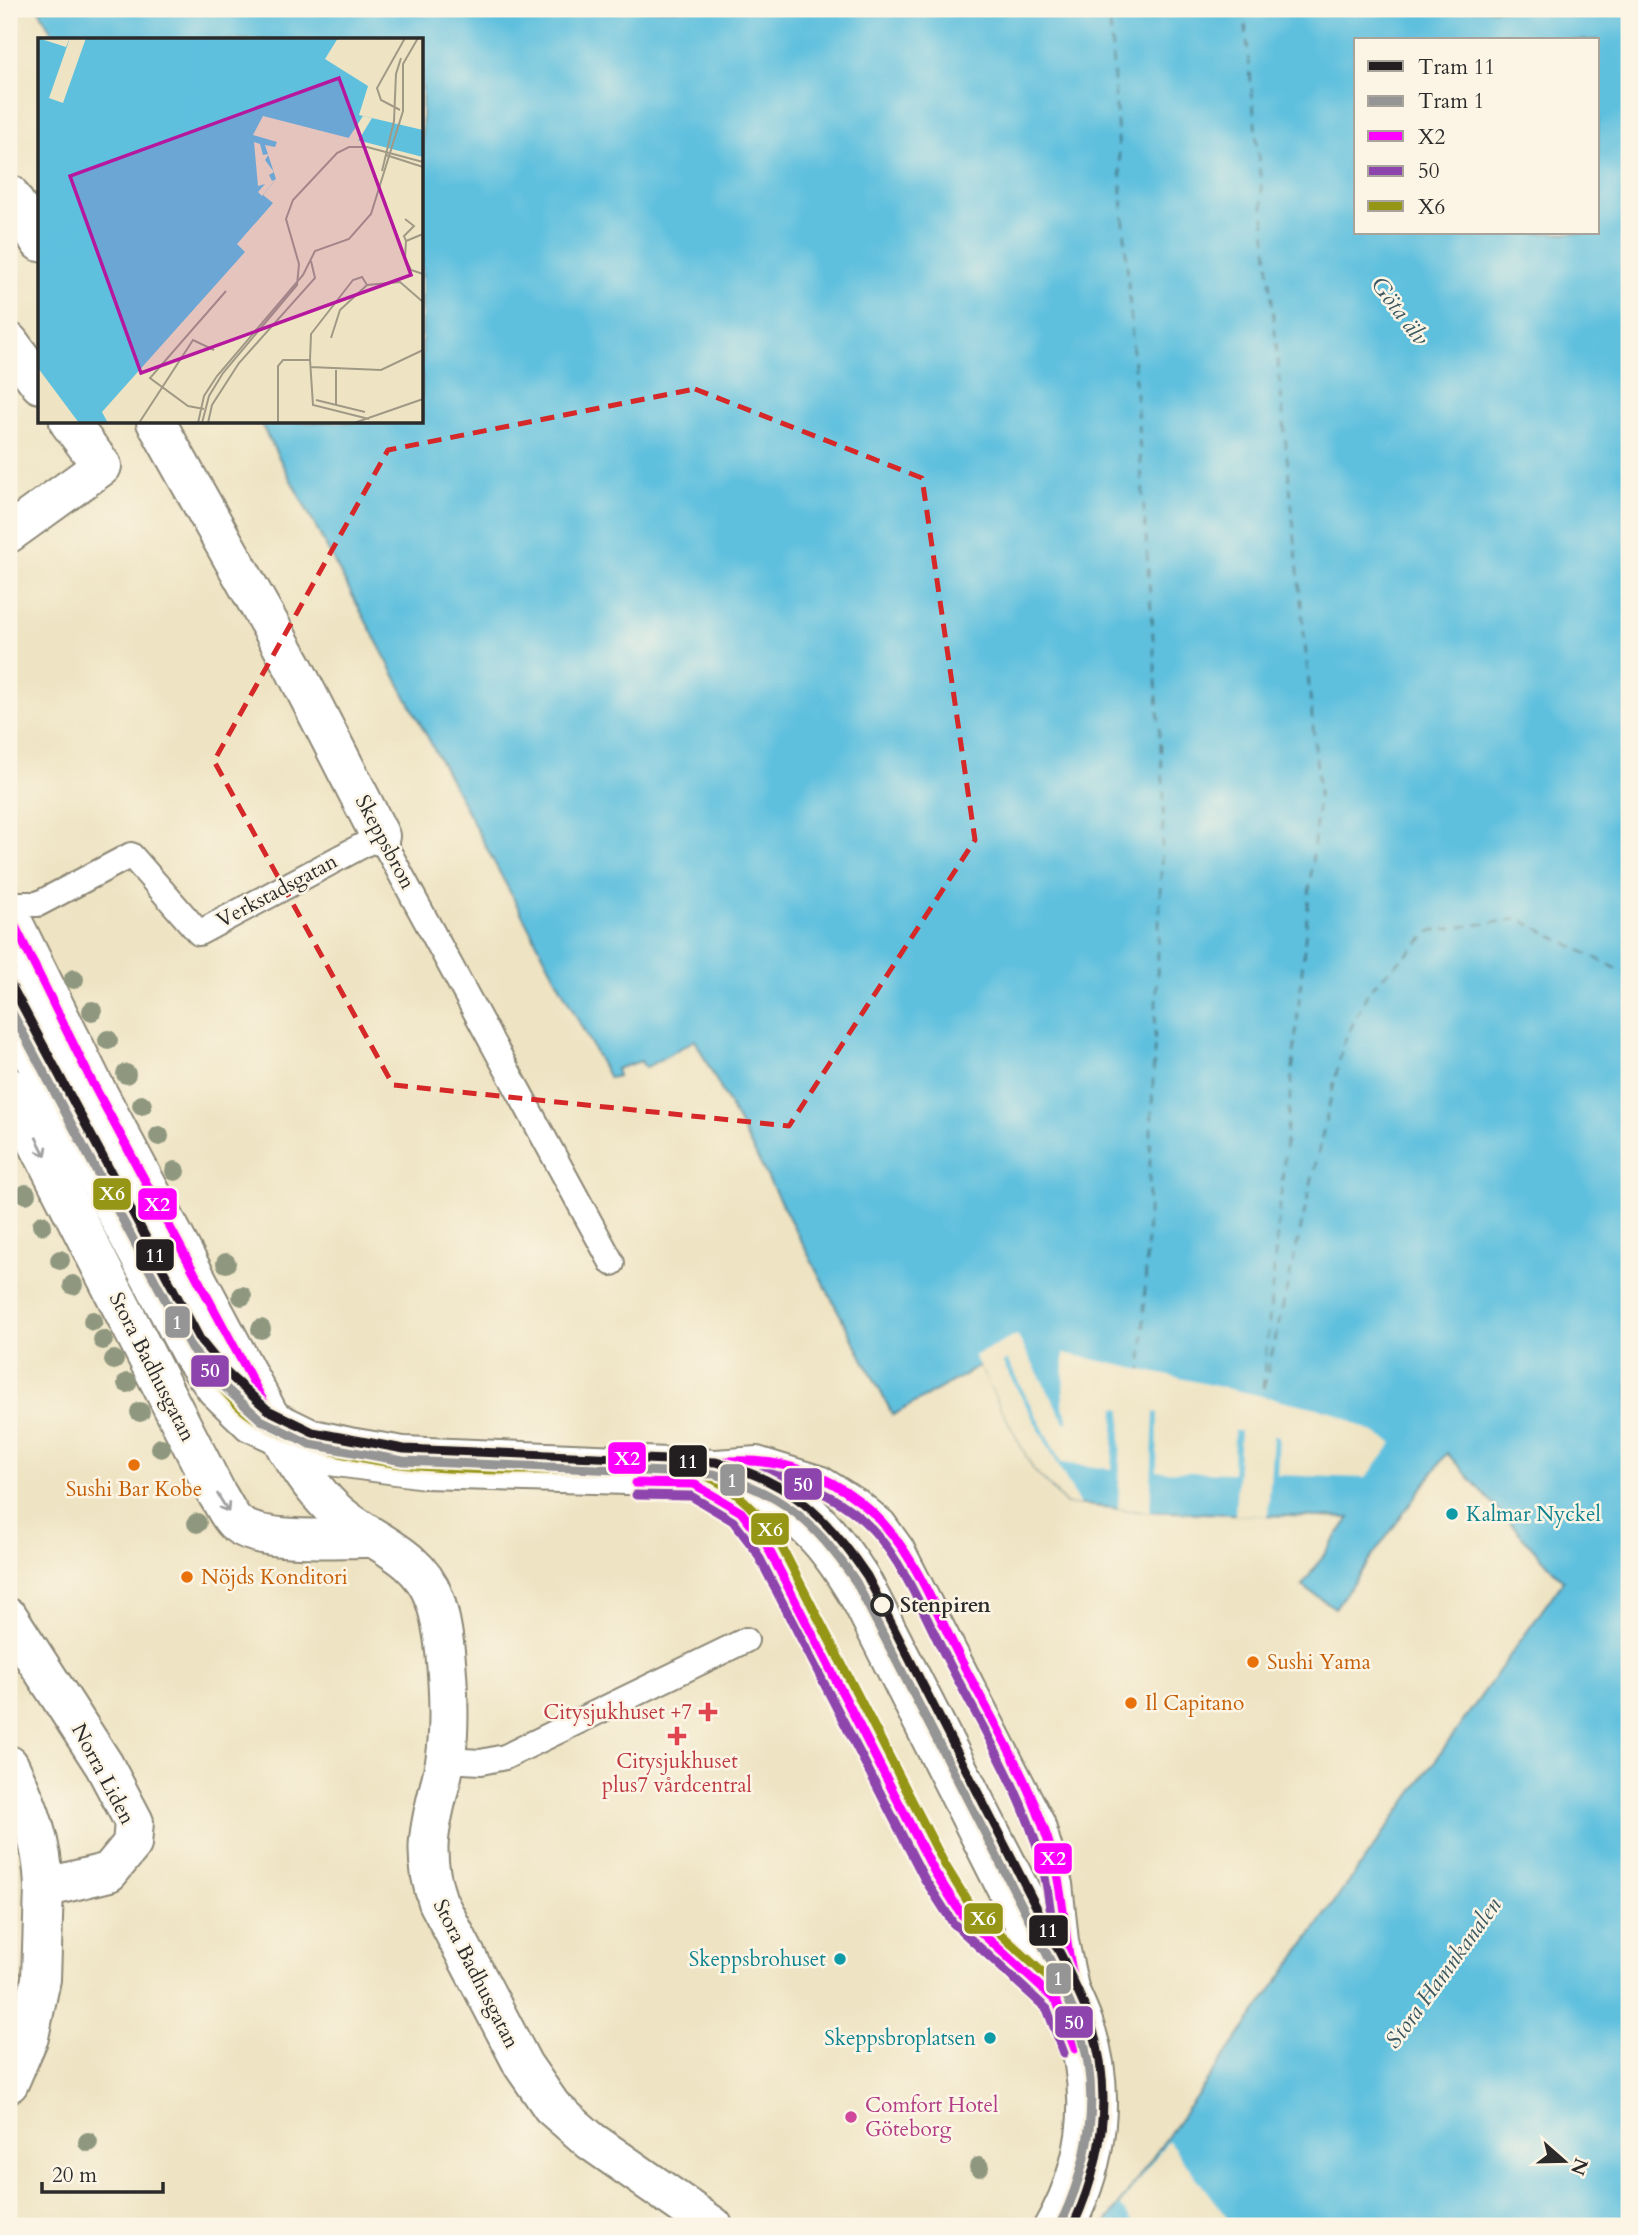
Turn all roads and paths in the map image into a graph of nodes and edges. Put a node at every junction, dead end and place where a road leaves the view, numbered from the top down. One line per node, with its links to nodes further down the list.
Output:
1 (9, 194): 3 (street)
2 (9, 232): 4 (street)
3 (38, 239)
4 (38, 268)
5 (9, 342): 6 (street)
6 (38, 381)
7 (70, 424): 9 (street)
8 (157, 424): 10 (street, Skeppsbron)
9 (9, 533)
10 (380, 836): 11 (lane, Verkstadsgatan); 16 (lane, Skeppsbron)
11 (9, 904)
12 (9, 914): 17 (street, Stora Badhusgatan)
13 (9, 981): 17 (lane)
14 (9, 1026): 18 (lane)
15 (9, 1087): 21 (street, Stora Badhusgatan, one-way to 21)
16 (612, 1264)
17 (268, 1410): 18 (street, Stora Badhusgatan); 19 (lane)
18 (287, 1448): 20 (lane); 21 (street, Stora Badhusgatan)
19 (716, 1462): 27 (lane); 27 (lane)
20 (694, 1485): 27 (lane); 27 (lane)
21 (371, 1538): 24 (street, Stora Badhusgatan)
22 (9, 1618): 26 (street, Norra Liden)
23 (746, 1640): 24 (lane)
24 (445, 1760): 29 (street, Stora Badhusgatan)
25 (9, 1765): 26 (street)
26 (44, 1888): 28 (street)
27 (1067, 1997): 30 (lane); 31 (lane)
28 (9, 2083)
29 (713, 2226)
30 (1046, 2226)
31 (1073, 2226)

